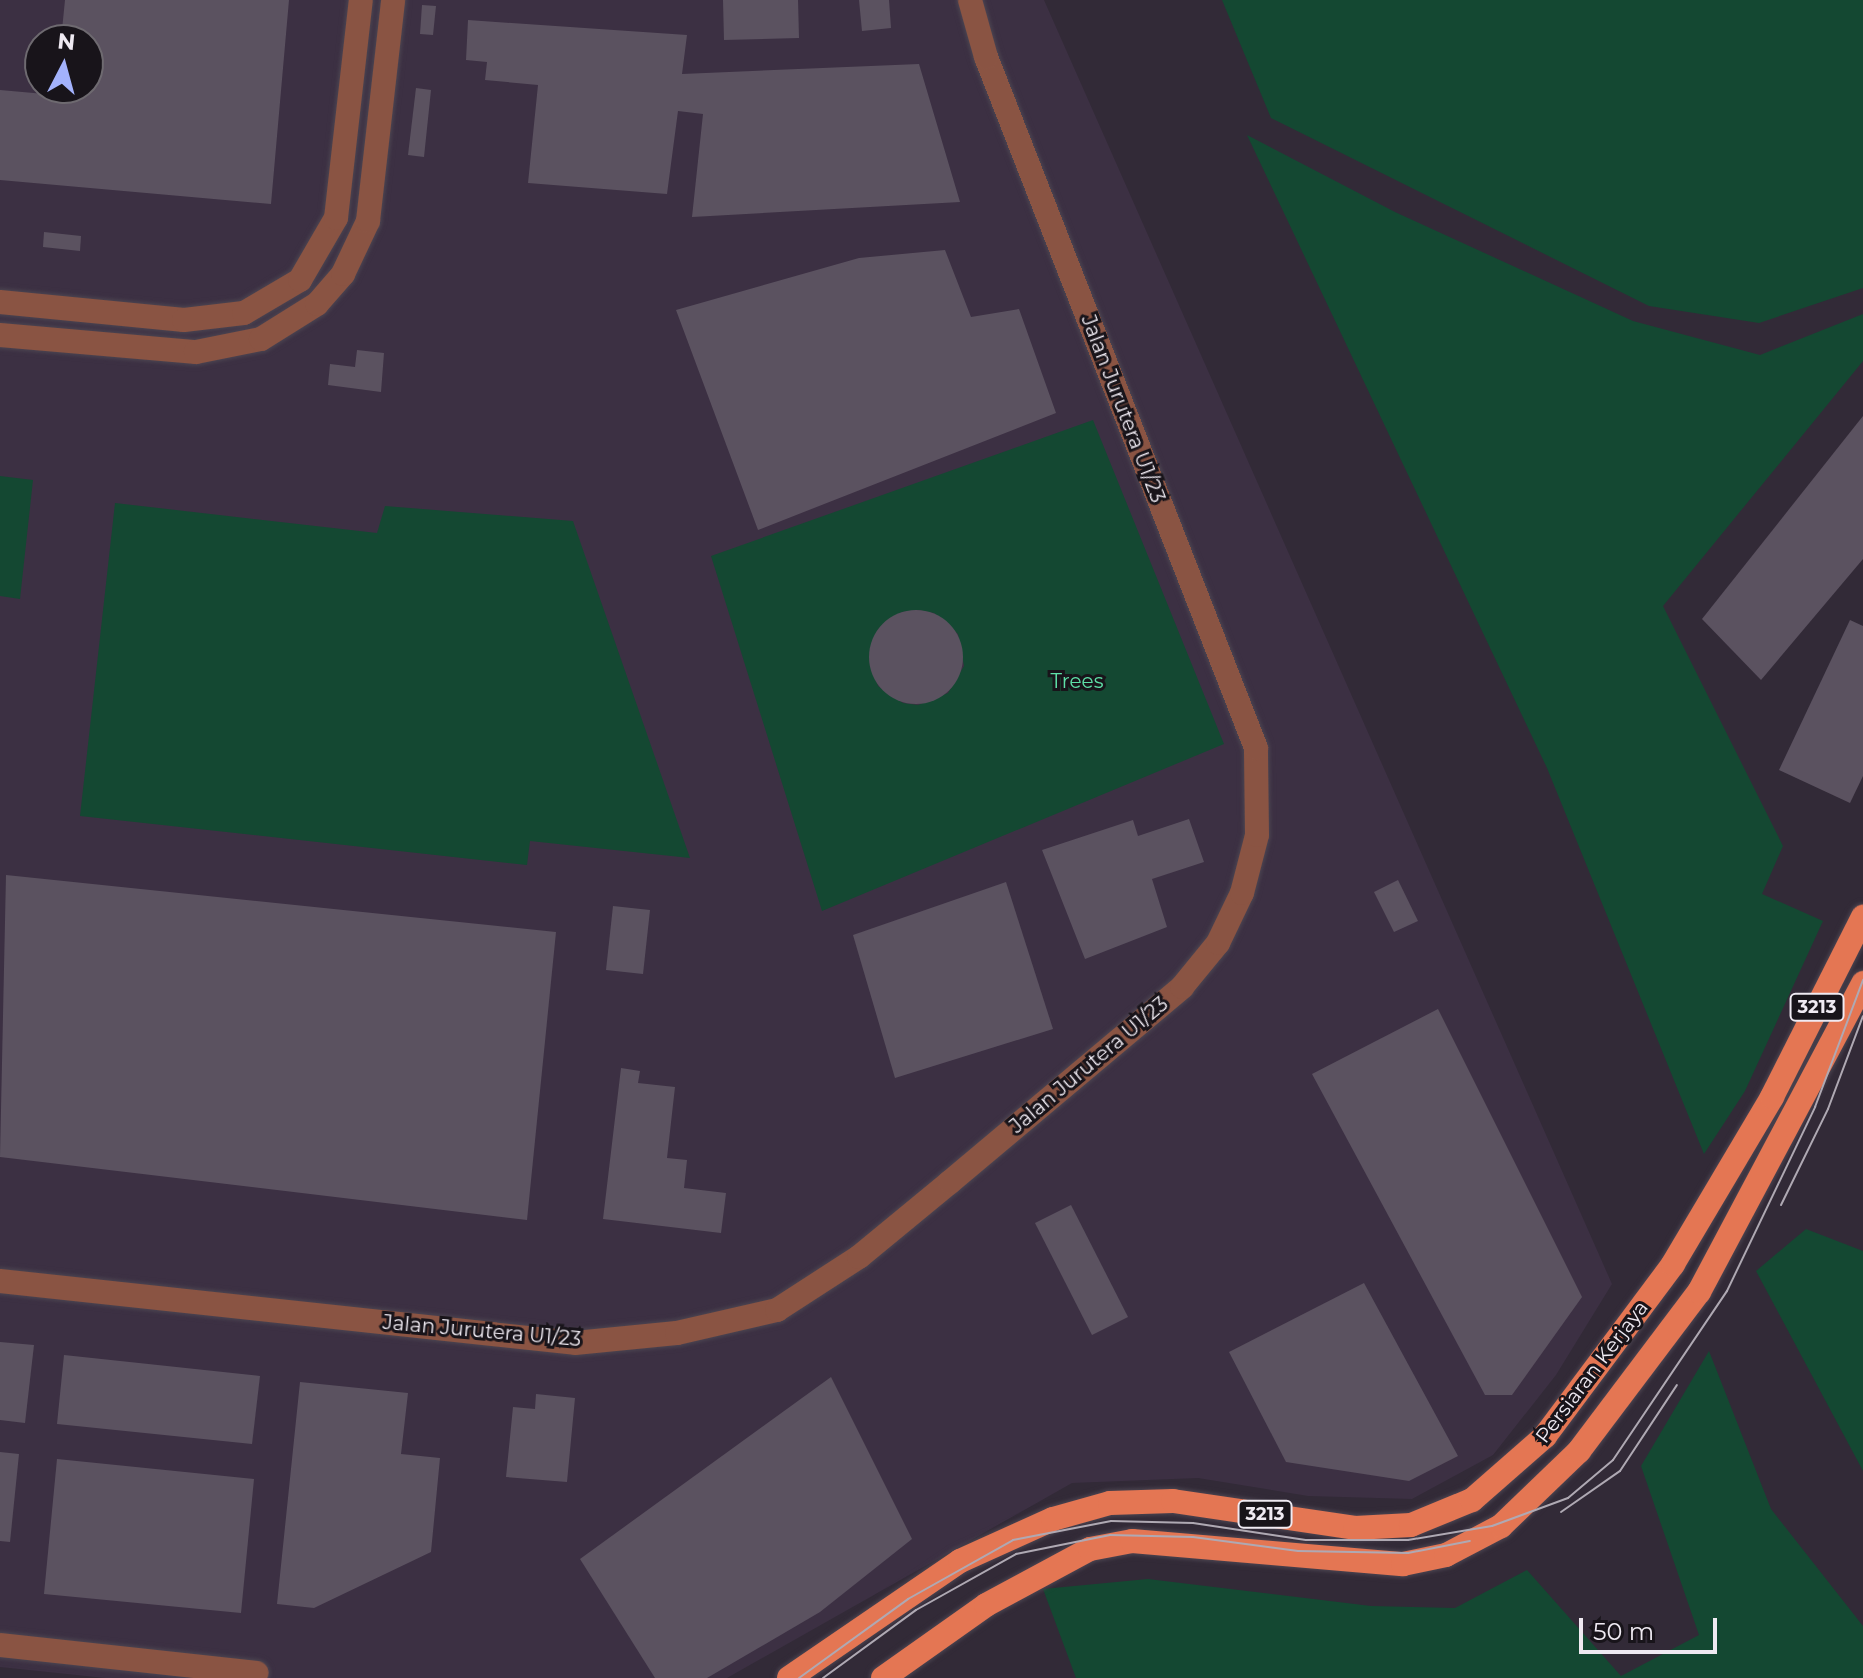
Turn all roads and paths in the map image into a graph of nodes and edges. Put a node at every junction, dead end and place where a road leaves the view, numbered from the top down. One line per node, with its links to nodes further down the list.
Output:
1 (361, 0): 4 (street)
2 (393, 0): 5 (street)
3 (970, 0): 8 (street, Jalan Jurutera U1/23)
4 (0, 302)
5 (0, 335)
6 (1863, 917): 11 (main road, Persiaran Kerjaya / 3213)
7 (1863, 983): 12 (main road, Persiaran Kerjaya / 3213)
8 (0, 1281)
9 (0, 1645): 10 (street)
10 (256, 1673)
11 (789, 1678)
12 (883, 1678)

